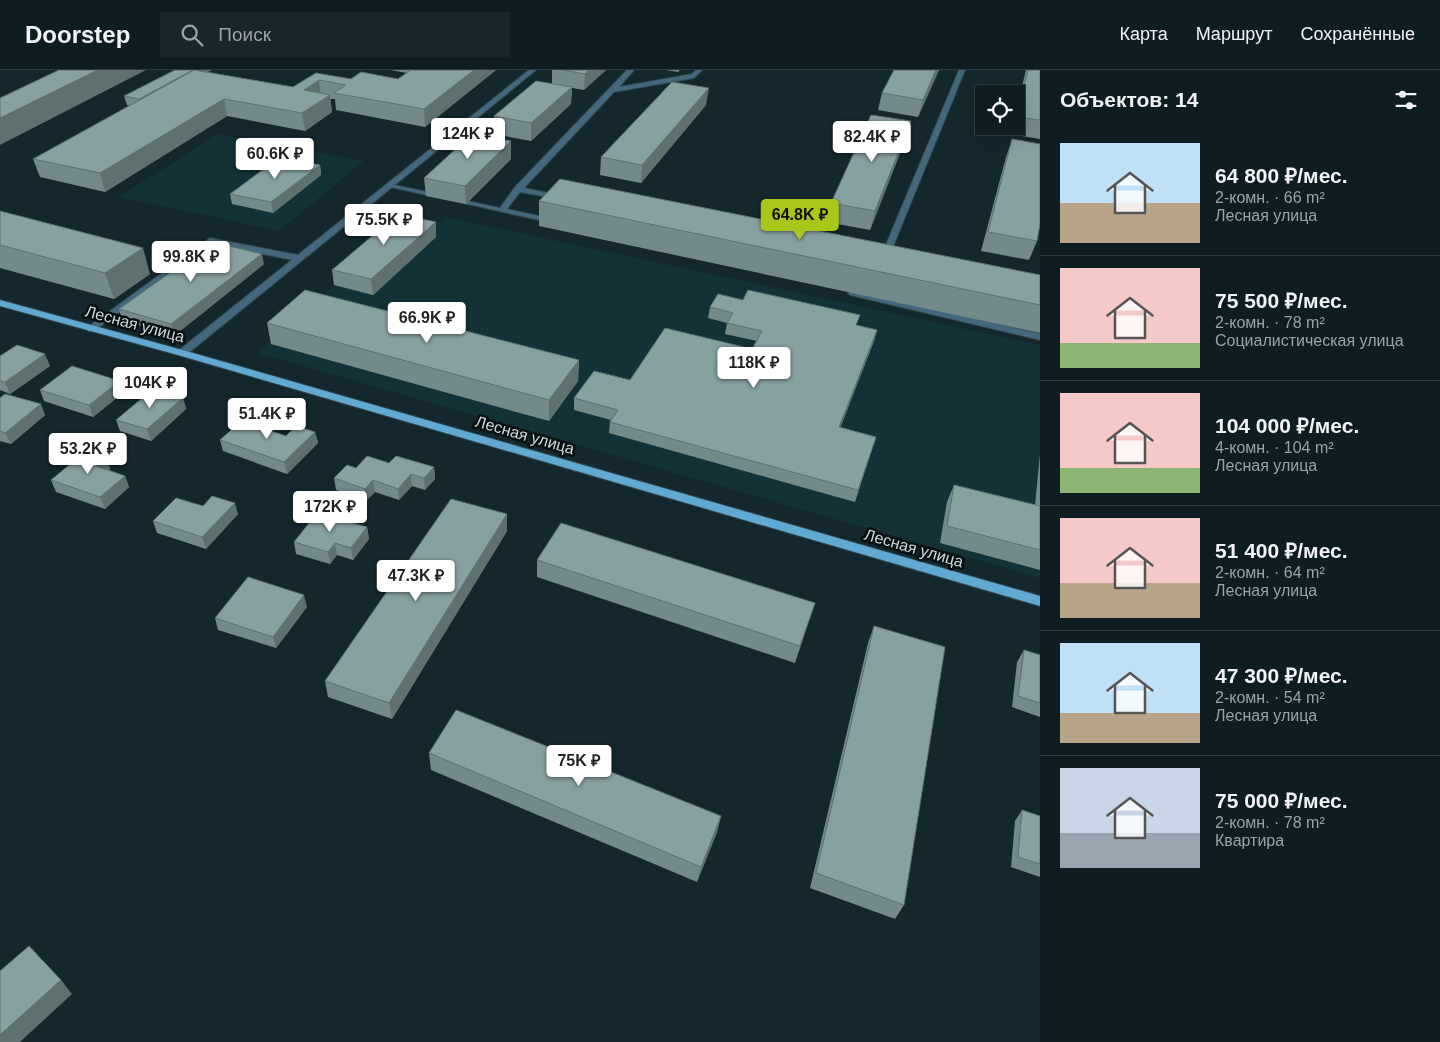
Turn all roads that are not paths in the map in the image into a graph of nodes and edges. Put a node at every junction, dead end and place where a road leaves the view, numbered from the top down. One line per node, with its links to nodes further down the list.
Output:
1 (533, 70): 6 (street)
2 (631, 70): 5 (street)
3 (699, 70): 5 (street)
4 (962, 70): 12 (street)
5 (612, 90): 7 (street)
6 (390, 186): 9 (street); 11 (street)
7 (518, 190): 8 (street); 9 (street)
8 (566, 199)
9 (502, 210): 10 (street)
10 (559, 224)
11 (298, 258): 15 (street); 17 (street)
12 (872, 262)
13 (848, 292): 16 (street)
14 (0, 303): 15 (main road, Лесная улица)
15 (90, 329): 17 (main road, Лесная улица)
16 (1040, 337)
17 (182, 353): 18 (main road, Лесная улица)
18 (1040, 601)

